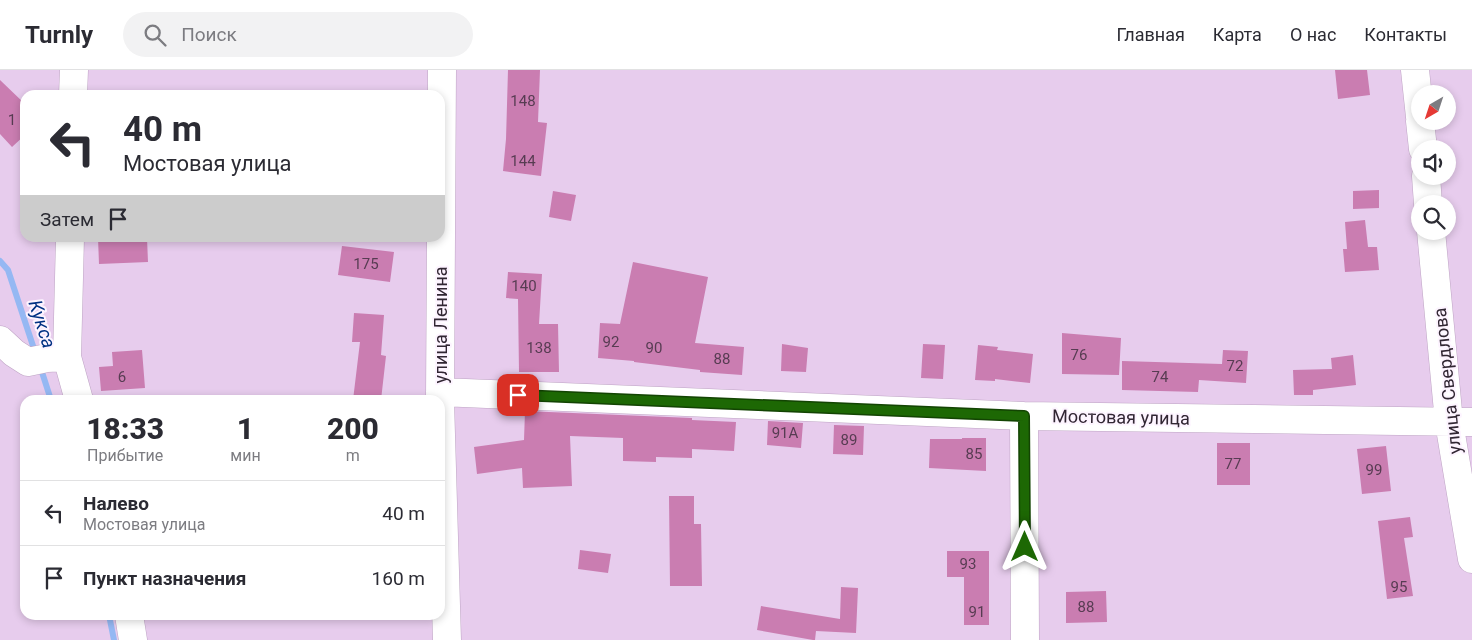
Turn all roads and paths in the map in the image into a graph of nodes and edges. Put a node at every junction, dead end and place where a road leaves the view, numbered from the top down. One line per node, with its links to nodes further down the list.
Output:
1 (74, 70): 5 (street)
2 (442, 70): 6 (street, улица Ленина)
3 (1416, 70): 4 (street)
4 (1417, 85)
5 (73, 90)
6 (442, 90)
7 (1432, 240): 16 (street, улица Свердлова)
8 (69, 242): 11 (street)
9 (441, 242): 13 (street, улица Ленина)
10 (0, 340): 11 (street)
11 (47, 359): 12 (street)
12 (75, 395)
13 (440, 395)
14 (445, 398): 15 (street, Мостовая улица)
15 (1024, 416): 16 (street, Мостовая улица); 22 (street)
16 (1461, 422): 18 (street, улица Свердлова)
17 (445, 549): 21 (street, улица Ленина)
18 (1472, 559)
19 (130, 620): 20 (street)
20 (133, 640)
21 (448, 640)
22 (1025, 640)

